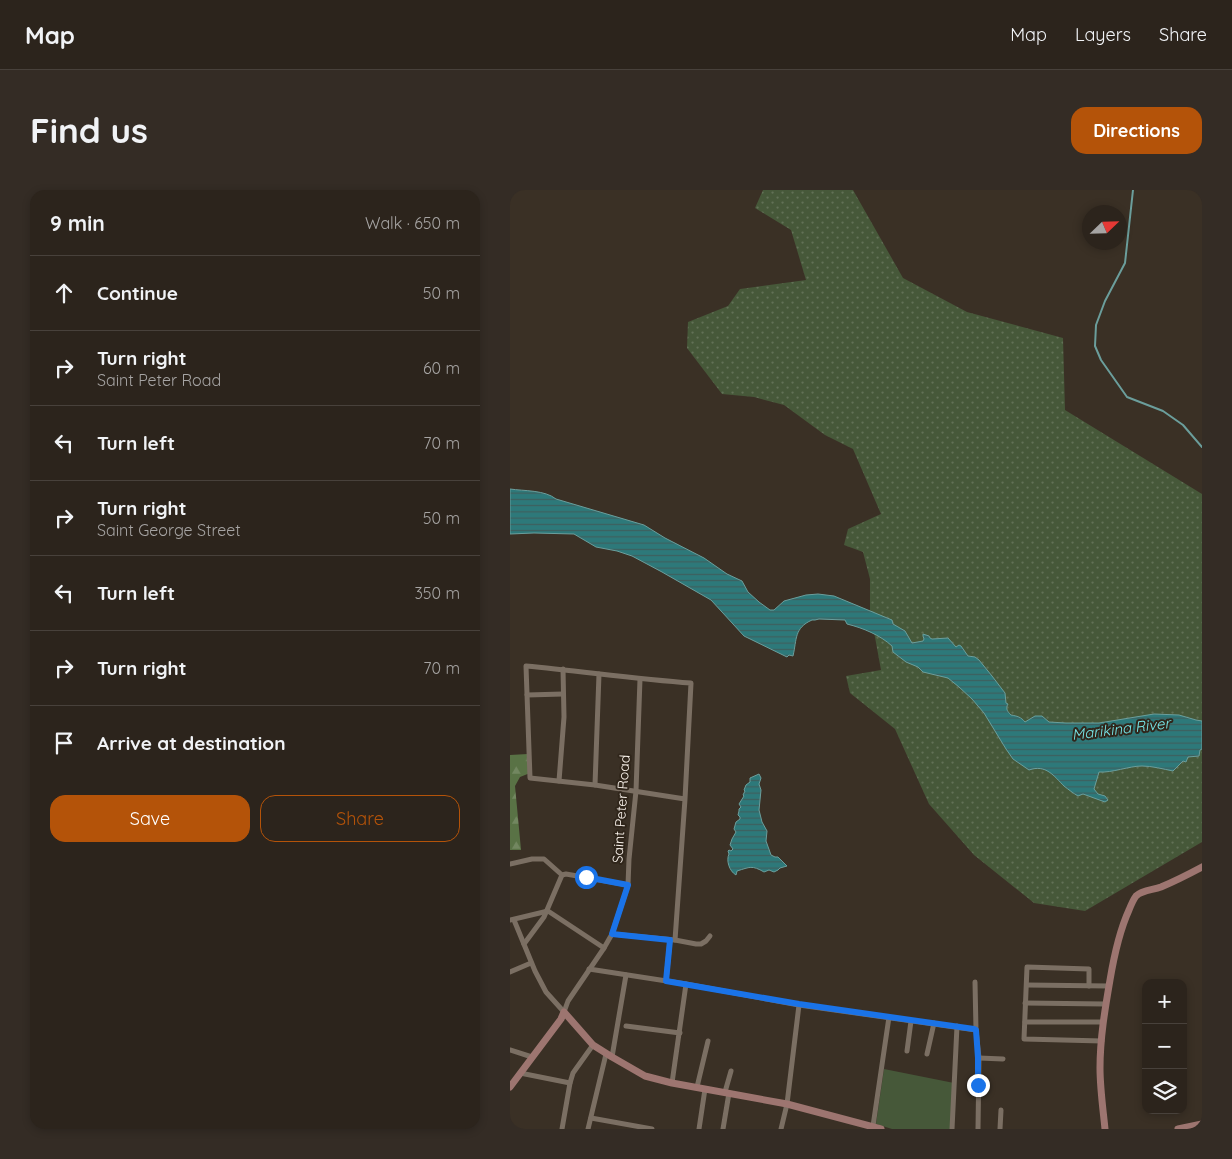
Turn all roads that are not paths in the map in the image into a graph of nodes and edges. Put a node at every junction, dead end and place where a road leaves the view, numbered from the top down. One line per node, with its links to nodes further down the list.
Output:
1 (563, 669): 2 (street); 4 (street); 5 (street)
2 (599, 674): 3 (street); 7 (street)
3 (640, 679): 8 (street, Saint Peter Road); 9 (street)
4 (563, 694): 5 (street); 6 (street)
5 (527, 695): 6 (street)
6 (559, 781): 7 (street)
7 (595, 784): 8 (street)
8 (636, 791): 9 (street); 13 (street, Saint Peter Road)
9 (685, 799): 18 (street)
10 (510, 864): 12 (street)
11 (1202, 866): 30 (street)
12 (562, 875): 13 (street); 14 (street)
13 (628, 885): 16 (street, Saint Peter Road)
14 (548, 911): 15 (street); 19 (street); 20 (street)
15 (512, 920): 19 (street)
16 (612, 934): 18 (street); 20 (street, Saint Peter Road)
17 (710, 936): 18 (street)
18 (672, 940): 25 (street)
19 (524, 944): 21 (street)
20 (604, 948): 22 (street, Saint Peter Road)
21 (531, 963): 23 (street); 34 (street)
22 (589, 969): 24 (street); 34 (street, Saint Peter Road)
23 (510, 972)
24 (626, 975): 25 (street); 50 (street)
25 (666, 981): 27 (street)
26 (975, 982): 42 (street)
27 (686, 984): 32 (street); 43 (street)
28 (1027, 985): 29 (street); 29 (street); 31 (street)
29 (1089, 986): 30 (street)
30 (1109, 986): 33 (street)
31 (1025, 1003): 33 (street); 37 (street)
32 (799, 1004): 35 (street); 62 (street)
33 (1105, 1004): 38 (street)
34 (564, 1012): 46 (street); 51 (street, Saint Peter Road)
35 (889, 1017): 36 (street); 67 (street)
36 (911, 1021): 39 (street); 48 (street)
37 (1025, 1022): 38 (street); 45 (street)
38 (1103, 1022): 45 (street)
39 (934, 1023): 41 (street); 49 (street)
40 (626, 1026): 43 (street)
41 (957, 1026): 42 (street); 77 (street)
42 (976, 1030): 52 (street)
43 (680, 1033): 57 (street)
44 (708, 1041): 59 (street)
45 (1102, 1041): 80 (street)
46 (593, 1045): 50 (street); 56 (street)
47 (510, 1050): 51 (street)
48 (907, 1051)
49 (927, 1054)
50 (609, 1056): 57 (street); 64 (street)
51 (532, 1057): 55 (street, Saint Peter Road)
52 (978, 1058): 53 (street); 78 (street)
53 (1003, 1059)
54 (731, 1071): 61 (street)
55 (520, 1073): 56 (street); 58 (street, Saint Peter Road)
56 (570, 1083): 69 (street)
57 (672, 1083): 59 (street)
58 (510, 1087)
59 (697, 1087): 60 (street)
60 (705, 1089): 61 (street); 73 (street)
61 (727, 1092): 62 (street); 74 (street)
62 (787, 1104): 67 (street); 75 (street)
63 (1001, 1110): 79 (street)
64 (591, 1118): 65 (street); 70 (street)
65 (613, 1122): 68 (street); 71 (street)
66 (1202, 1124): 81 (street)
67 (874, 1126): 76 (street)
68 (636, 1128): 72 (street)
69 (562, 1129)
70 (588, 1129)
71 (612, 1129)
72 (652, 1129)
73 (699, 1129)
74 (723, 1129)
75 (781, 1129)
76 (881, 1129)
77 (952, 1129)
78 (978, 1129)
79 (1000, 1129)
80 (1105, 1129)
81 (1178, 1129)

